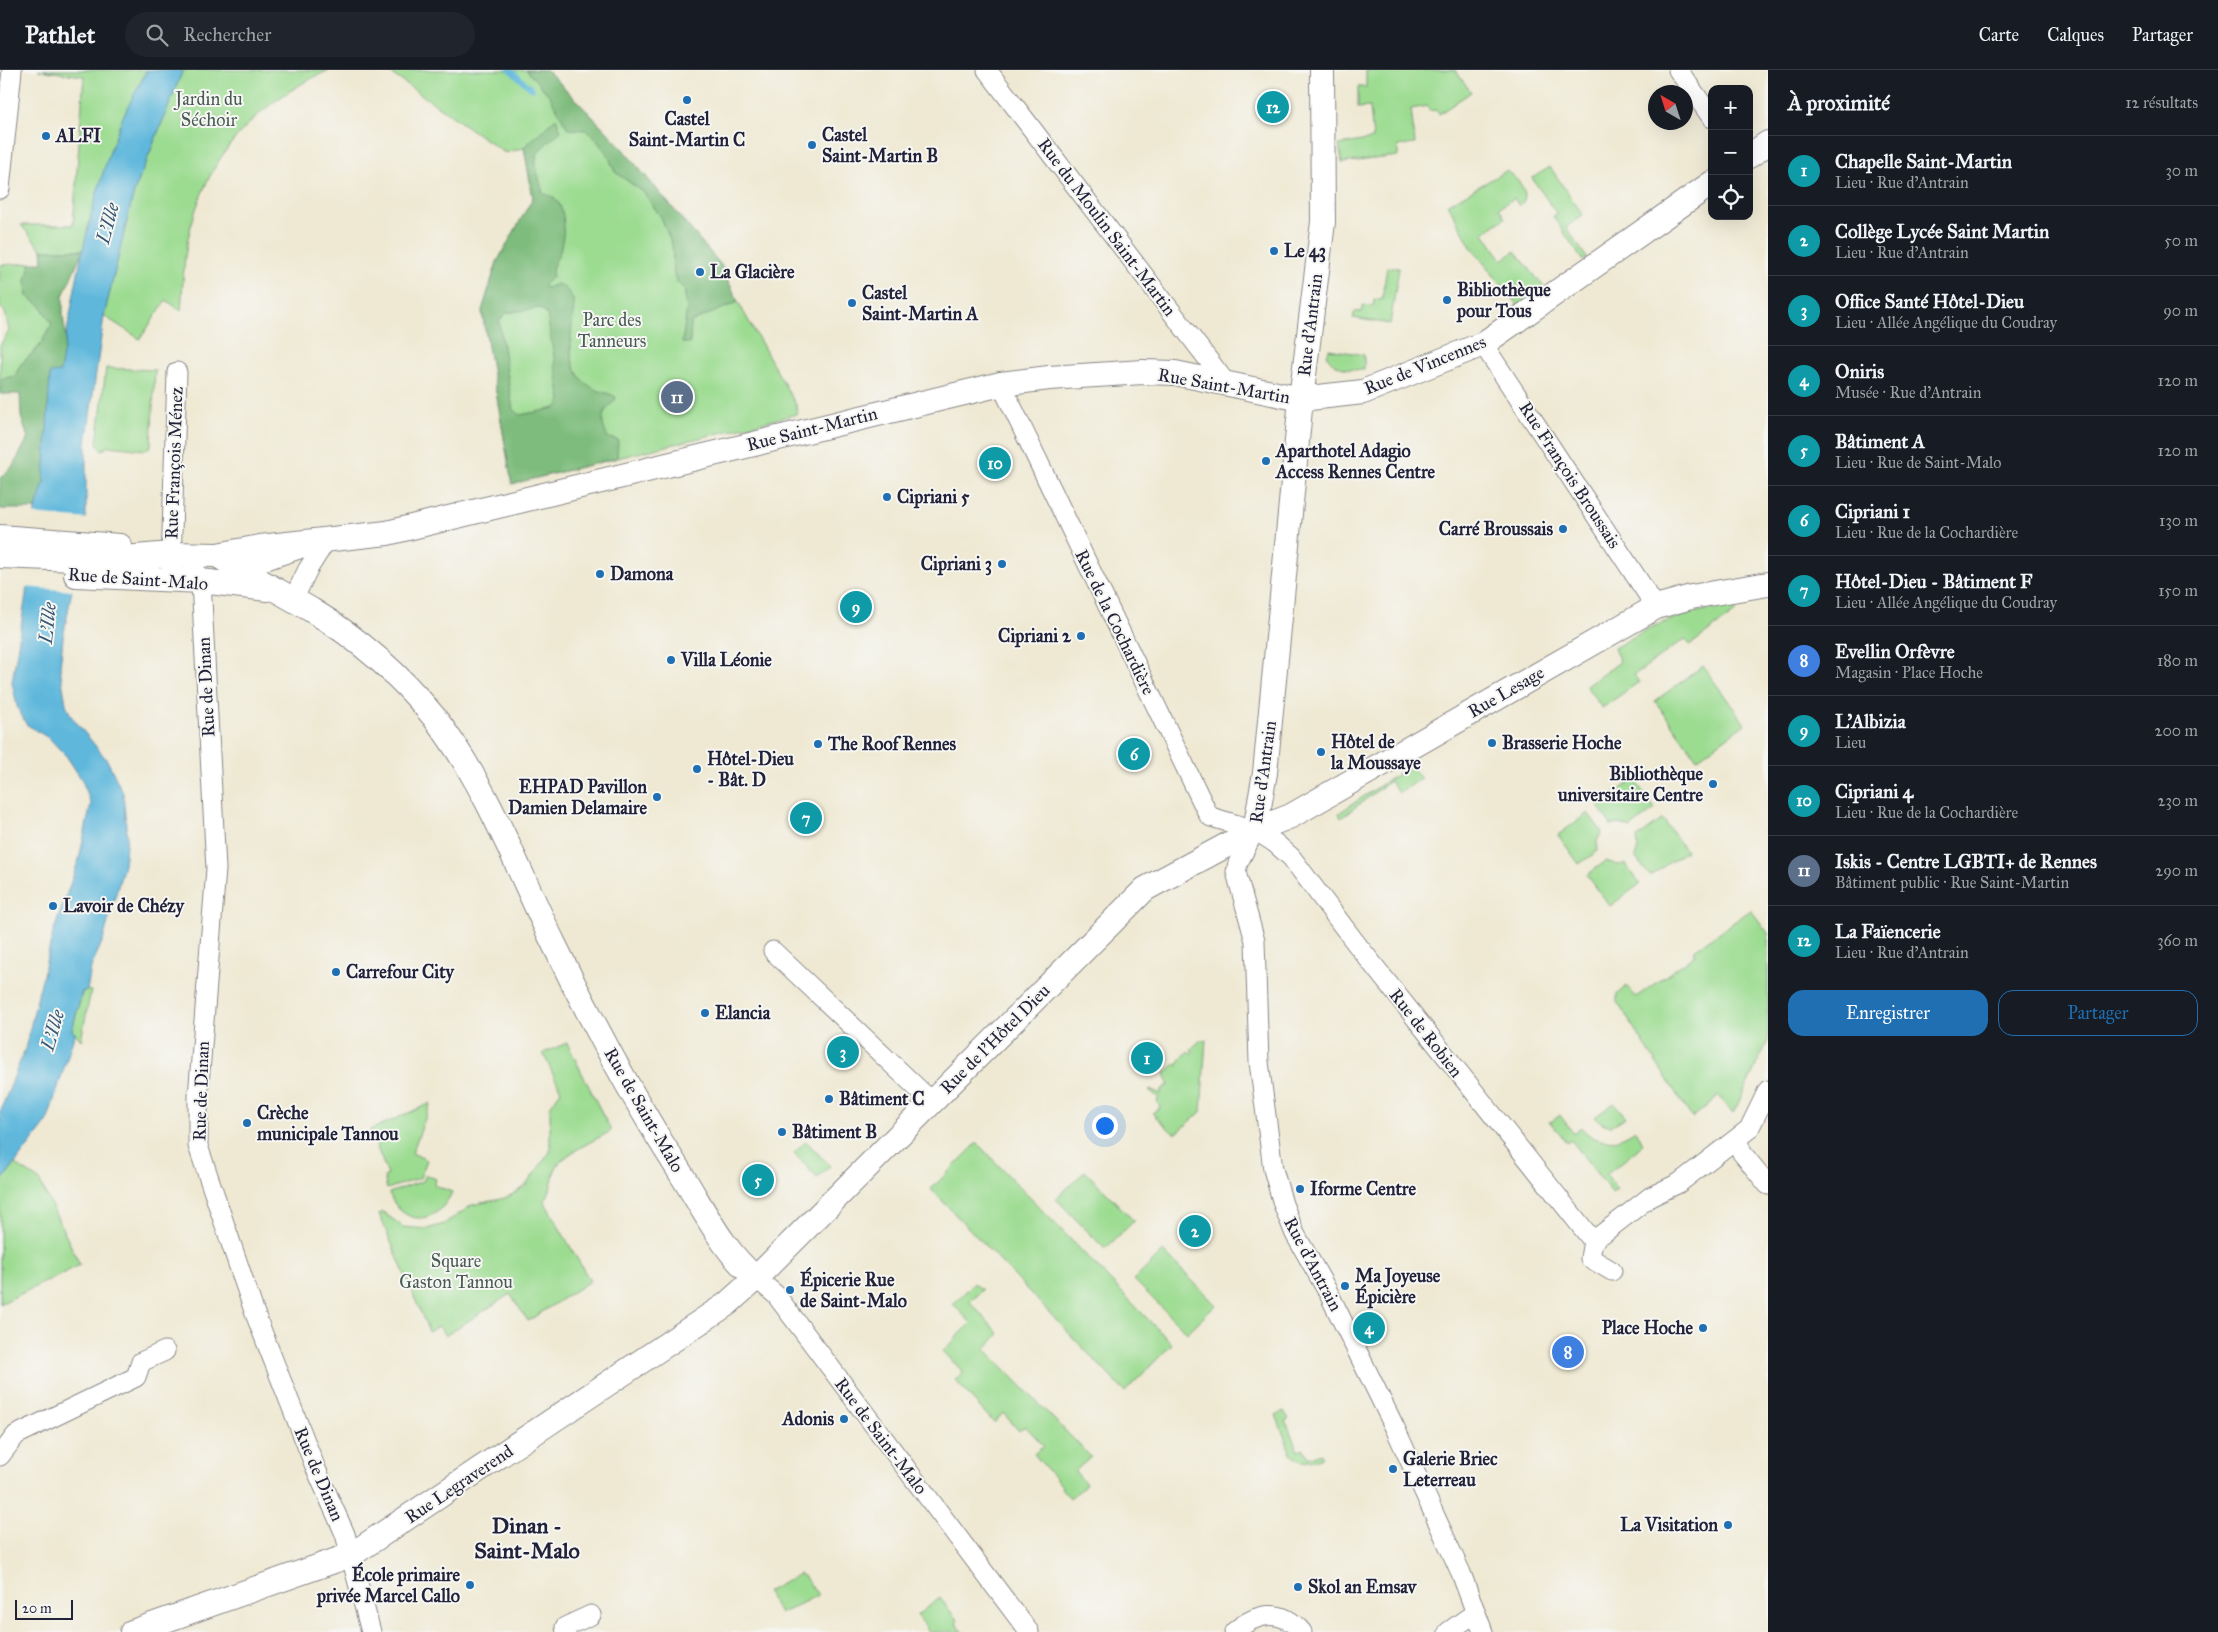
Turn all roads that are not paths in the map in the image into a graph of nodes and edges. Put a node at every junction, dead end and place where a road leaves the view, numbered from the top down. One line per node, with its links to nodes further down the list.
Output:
1 (12, 70): 9 (street)
2 (987, 70): 12 (street, Rue du Moulin Saint-Martin)
3 (1322, 70): 14 (main road, Rue d'Antrain)
4 (1678, 70): 5 (street)
5 (1708, 112)
6 (1768, 142): 7 (main road)
7 (1753, 153)
8 (1708, 186): 10 (main road, Rue de Vincennes)
9 (0, 189)
10 (1483, 344): 14 (main road, Rue de Vincennes); 25 (street, Rue François Broussais)
11 (177, 372): 16 (street, Rue François Ménez)
12 (1226, 383): 13 (main road, Rue Saint-Martin); 14 (main road, Rue Saint-Martin)
13 (1001, 384): 15 (main road, Rue Saint-Martin); 26 (street, Rue de la Cochardière)
14 (1301, 399): 26 (main road, Rue d'Antrain)
15 (327, 540): 17 (main road, Rue Saint-Martin); 20 (street, Rue Saint-Martin); 24 (street)
16 (171, 554): 17 (main road, Rue de Saint-Malo); 19 (main road, Rue de Saint-Malo); 21 (street, Rue François Ménez); 22 (street)
17 (217, 554): 20 (main road, Rue de Saint-Malo)
18 (6, 555): 19 (main road, Rue de Saint-Malo)
19 (100, 560): 21 (main road, Rue de Saint-Malo)
20 (239, 570): 22 (street, Rue Saint-Martin); 24 (main road, Rue de Saint-Malo)
21 (164, 579): 22 (main road, Rue de Saint-Malo)
22 (201, 581): 24 (main road, Rue de Saint-Malo); 37 (street, Rue de Dinan)
23 (1768, 584): 25 (main road, Rue Lesage)
24 (285, 595): 34 (main road, Rue de Saint-Malo)
25 (1656, 607): 26 (main road, Rue Lesage)
26 (1255, 830): 29 (main road, Rue de l'Hôtel Dieu); 32 (street, Rue de Robien); 38 (street, Rue d'Antrain)
27 (773, 951): 29 (street)
28 (1768, 1090): 30 (street)
29 (932, 1102): 34 (main road, Rue de l'Hôtel Dieu)
30 (1737, 1140): 31 (street); 32 (street)
31 (1768, 1185)
32 (1593, 1241): 33 (street)
33 (1612, 1271)
34 (756, 1278): 37 (main road, Rue Legraverend); 43 (street, Rue de Saint-Malo)
35 (165, 1351): 36 (street)
36 (0, 1456)
37 (351, 1556): 40 (main road, Rue Legraverend); 41 (street, Rue de Dinan)
38 (1475, 1613): 46 (street); 47 (street, Rue d'Antrain)
39 (591, 1614): 42 (street)
40 (132, 1632)
41 (371, 1632)
42 (566, 1632)
43 (1029, 1632)
44 (1234, 1632): 45 (street)
45 (1302, 1632)
46 (1448, 1632)
47 (1483, 1632)

